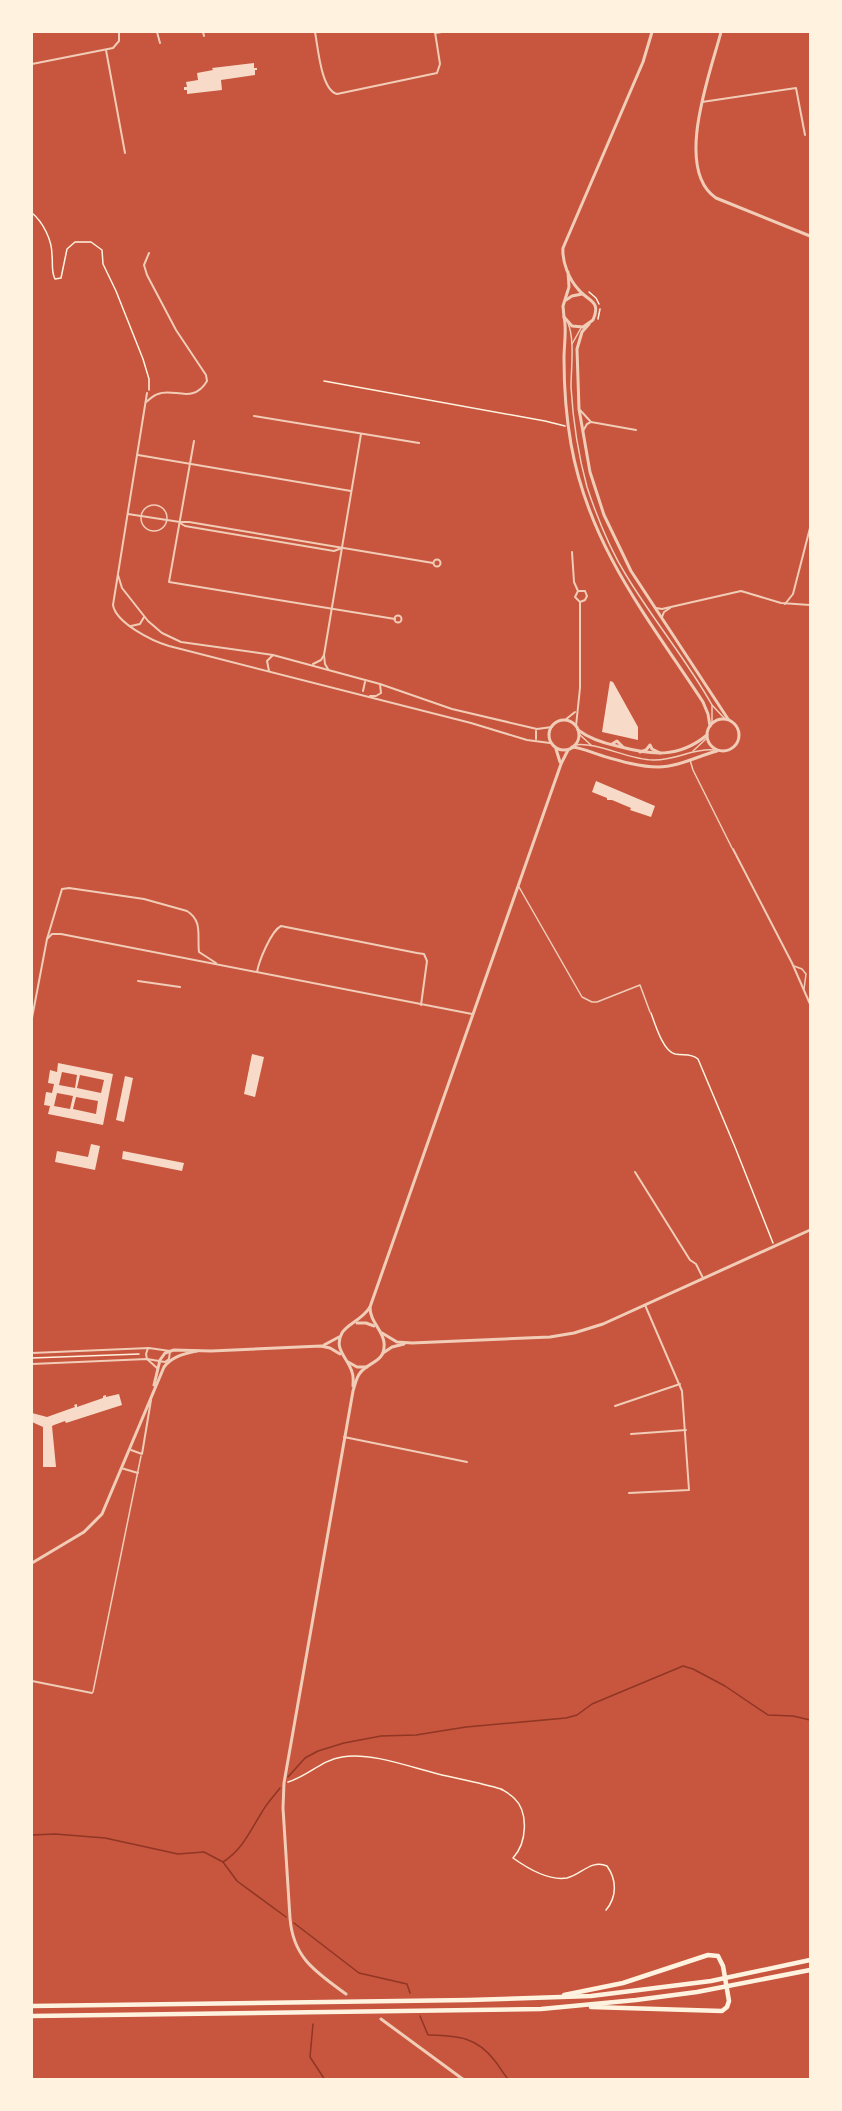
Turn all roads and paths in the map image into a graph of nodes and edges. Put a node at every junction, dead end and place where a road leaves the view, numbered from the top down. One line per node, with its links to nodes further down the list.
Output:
1 (119, 32): 9 (street)
2 (157, 32): 8 (street)
3 (315, 32): 4 (street)
4 (435, 32): 5 (street)
5 (442, 32)
6 (652, 32): 17 (street)
7 (721, 32): 11 (street)
8 (160, 43)
9 (106, 50): 10 (street); 13 (street)
10 (32, 64)
11 (702, 102): 12 (street); 15 (street)
12 (805, 135)
13 (125, 153)
14 (32, 213): 28 (path)
15 (810, 236)
16 (149, 253): 29 (street)
17 (568, 272): 19 (street); 20 (street)
18 (590, 292): 24 (path)
19 (584, 295): 20 (street); 23 (street)
20 (566, 300): 21 (street)
21 (564, 317): 22 (street); 33 (street)
22 (567, 322): 25 (street); 26 (lane)
23 (589, 324): 25 (street); 30 (street)
24 (595, 325)
25 (583, 327): 26 (lane)
26 (571, 345): 73 (lane)
27 (324, 381): 33 (path)
28 (147, 393): 29 (street)
29 (146, 402): 39 (street)
30 (579, 409): 32 (street); 36 (street)
31 (255, 416): 35 (street)
32 (591, 422): 34 (street); 36 (street)
33 (568, 427): 77 (street)
34 (636, 430)
35 (361, 434): 38 (street); 41 (street)
36 (582, 435): 57 (street)
37 (194, 441): 40 (street)
38 (419, 444)
39 (137, 455): 40 (street); 42 (street)
40 (189, 464): 41 (street); 45 (street)
41 (351, 491): 49 (street)
42 (128, 514): 43 (street); 52 (street)
43 (141, 516): 44 (street); 44 (lane); 44 (lane)
44 (167, 520): 45 (street)
45 (180, 522): 47 (street); 48 (street); 59 (street)
46 (810, 528): 55 (street)
47 (233, 529): 48 (street); 49 (street)
48 (233, 534): 49 (street)
49 (342, 548): 51 (street); 59 (street)
50 (572, 552): 53 (street)
51 (433, 563)
52 (118, 572): 60 (street); 63 (street)
53 (578, 591): 54 (street); 54 (street)
54 (580, 602): 74 (street)
55 (785, 604): 56 (street); 58 (street)
56 (810, 605)
57 (654, 606): 58 (street); 62 (street)
58 (672, 607): 62 (street)
59 (332, 609): 61 (street); 65 (street)
60 (144, 617): 63 (street); 64 (street)
61 (395, 619)
62 (663, 620): 75 (street)
63 (131, 626): 68 (street)
64 (273, 655): 66 (street); 68 (street)
65 (324, 655): 66 (street); 67 (street)
66 (313, 665): 67 (street)
67 (328, 669): 70 (street)
68 (269, 671): 72 (street)
69 (365, 682): 71 (street)
70 (380, 684): 72 (street); 78 (street)
71 (363, 691)
72 (362, 695): 83 (street)
73 (712, 705): 75 (lane); 77 (lane)
74 (577, 709): 76 (street); 79 (street)
75 (726, 719): 77 (street); 87 (street)
76 (565, 720): 78 (street); 79 (street)
77 (711, 725): 81 (street)
78 (552, 727): 83 (street)
79 (578, 730): 84 (lane); 85 (street); 88 (street)
80 (536, 731): 82 (street)
81 (707, 736): 87 (street); 89 (lane); 90 (street)
82 (536, 739)
83 (550, 743): 86 (street)
84 (592, 746): 85 (lane); 89 (lane)
85 (571, 747): 86 (street); 91 (street); 92 (street)
86 (556, 749): 92 (street)
87 (716, 750): 89 (lane); 91 (street)
88 (639, 752): 90 (street); 90 (street)
89 (693, 752)
90 (664, 753)
91 (690, 759): 93 (lane)
92 (561, 764): 94 (street)
93 (733, 849): 96 (street)
94 (518, 885): 104 (lane); 105 (street)
95 (47, 939): 97 (street); 97 (street); 106 (street)
96 (792, 963): 101 (street); 101 (lane)
97 (218, 964): 98 (street)
98 (257, 972): 103 (street); 103 (street)
99 (138, 981): 100 (street)
100 (180, 987)
101 (804, 990): 102 (street)
102 (810, 1004)
103 (421, 1005): 105 (street)
104 (650, 1012): 109 (path)
105 (472, 1014): 112 (street)
106 (32, 1018)
107 (635, 1172): 110 (street)
108 (810, 1230): 109 (street)
109 (774, 1247): 110 (street)
110 (703, 1278): 111 (street)
111 (645, 1305): 117 (street); 134 (street)
112 (370, 1307): 113 (street); 114 (street)
113 (356, 1323): 114 (street); 116 (street)
114 (376, 1327): 115 (street)
115 (381, 1332): 117 (street); 125 (street)
116 (341, 1336): 118 (street); 124 (street)
117 (412, 1343): 125 (street)
118 (321, 1346): 121 (street); 124 (street)
119 (149, 1348): 120 (street); 122 (street); 127 (street)
120 (170, 1351): 121 (street); 128 (street); 129 (street)
121 (197, 1351): 129 (street)
122 (32, 1353)
123 (139, 1354): 126 (path)
124 (342, 1355): 130 (street)
125 (382, 1355): 132 (street)
126 (32, 1358)
127 (147, 1359): 128 (street); 131 (street); 133 (street)
128 (159, 1361): 129 (street); 133 (street)
129 (168, 1361): 135 (street)
130 (347, 1362): 132 (street); 136 (street)
131 (32, 1364)
132 (369, 1366): 136 (street)
133 (157, 1368): 135 (street)
134 (680, 1384): 137 (street); 138 (street)
135 (153, 1391): 141 (street); 142 (street)
136 (353, 1391): 140 (street)
137 (615, 1406)
138 (686, 1430): 139 (street); 146 (street)
139 (631, 1434)
140 (344, 1437): 143 (street); 150 (street)
141 (129, 1449): 142 (street); 144 (street)
142 (142, 1454): 145 (lane)
143 (467, 1461)
144 (121, 1468): 145 (street); 147 (street)
145 (138, 1473): 149 (lane)
146 (629, 1493)
147 (32, 1563)
148 (32, 1681): 149 (street)
149 (93, 1693)
150 (284, 1783): 151 (path); 154 (street)
151 (606, 1910)
152 (810, 1960): 155 (highway)
153 (810, 1970): 157 (highway)
154 (346, 1994)
155 (547, 1998): 156 (highway); 157 (highway)
156 (32, 2006)
157 (576, 2006): 158 (highway)
158 (32, 2016)
159 (381, 2019): 160 (street)
160 (464, 2079)

